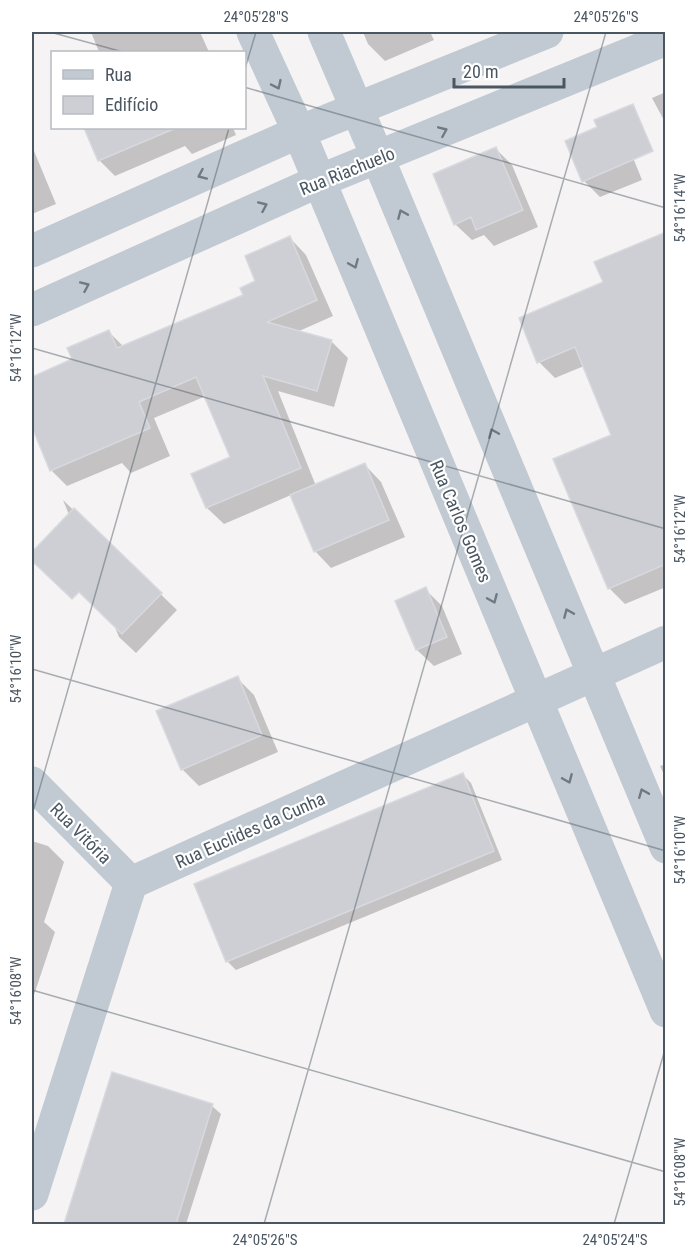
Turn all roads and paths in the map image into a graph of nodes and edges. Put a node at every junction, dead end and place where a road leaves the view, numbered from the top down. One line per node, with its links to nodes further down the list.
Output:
1 (253, 32): 6 (street, Rua Carlos Gomes, one-way to 6)
2 (324, 32): 5 (street)
3 (547, 32): 5 (street)
4 (666, 39): 7 (street, Rua Riachuelo, one-way to 4)
5 (358, 110): 6 (street); 7 (street)
6 (299, 132): 8 (street, Rua Carlos Gomes); 9 (street, one-way to 9)
7 (378, 158): 8 (street, Rua Riachuelo); 12 (street, one-way to 7)
8 (319, 181): 10 (street, Rua Riachuelo, one-way to 8); 13 (street, Rua Carlos Gomes, one-way to 13)
9 (32, 251)
10 (32, 310)
11 (666, 642): 12 (street, Rua Euclides da Cunha)
12 (594, 676): 13 (street, Rua Euclides da Cunha); 15 (street, one-way to 12)
13 (536, 702): 16 (street, Rua Euclides da Cunha); 17 (street, Rua Carlos Gomes, one-way to 17)
14 (32, 783): 16 (street, Rua Vitória)
15 (666, 847)
16 (131, 883): 18 (street)
17 (666, 1011)
18 (32, 1194)

